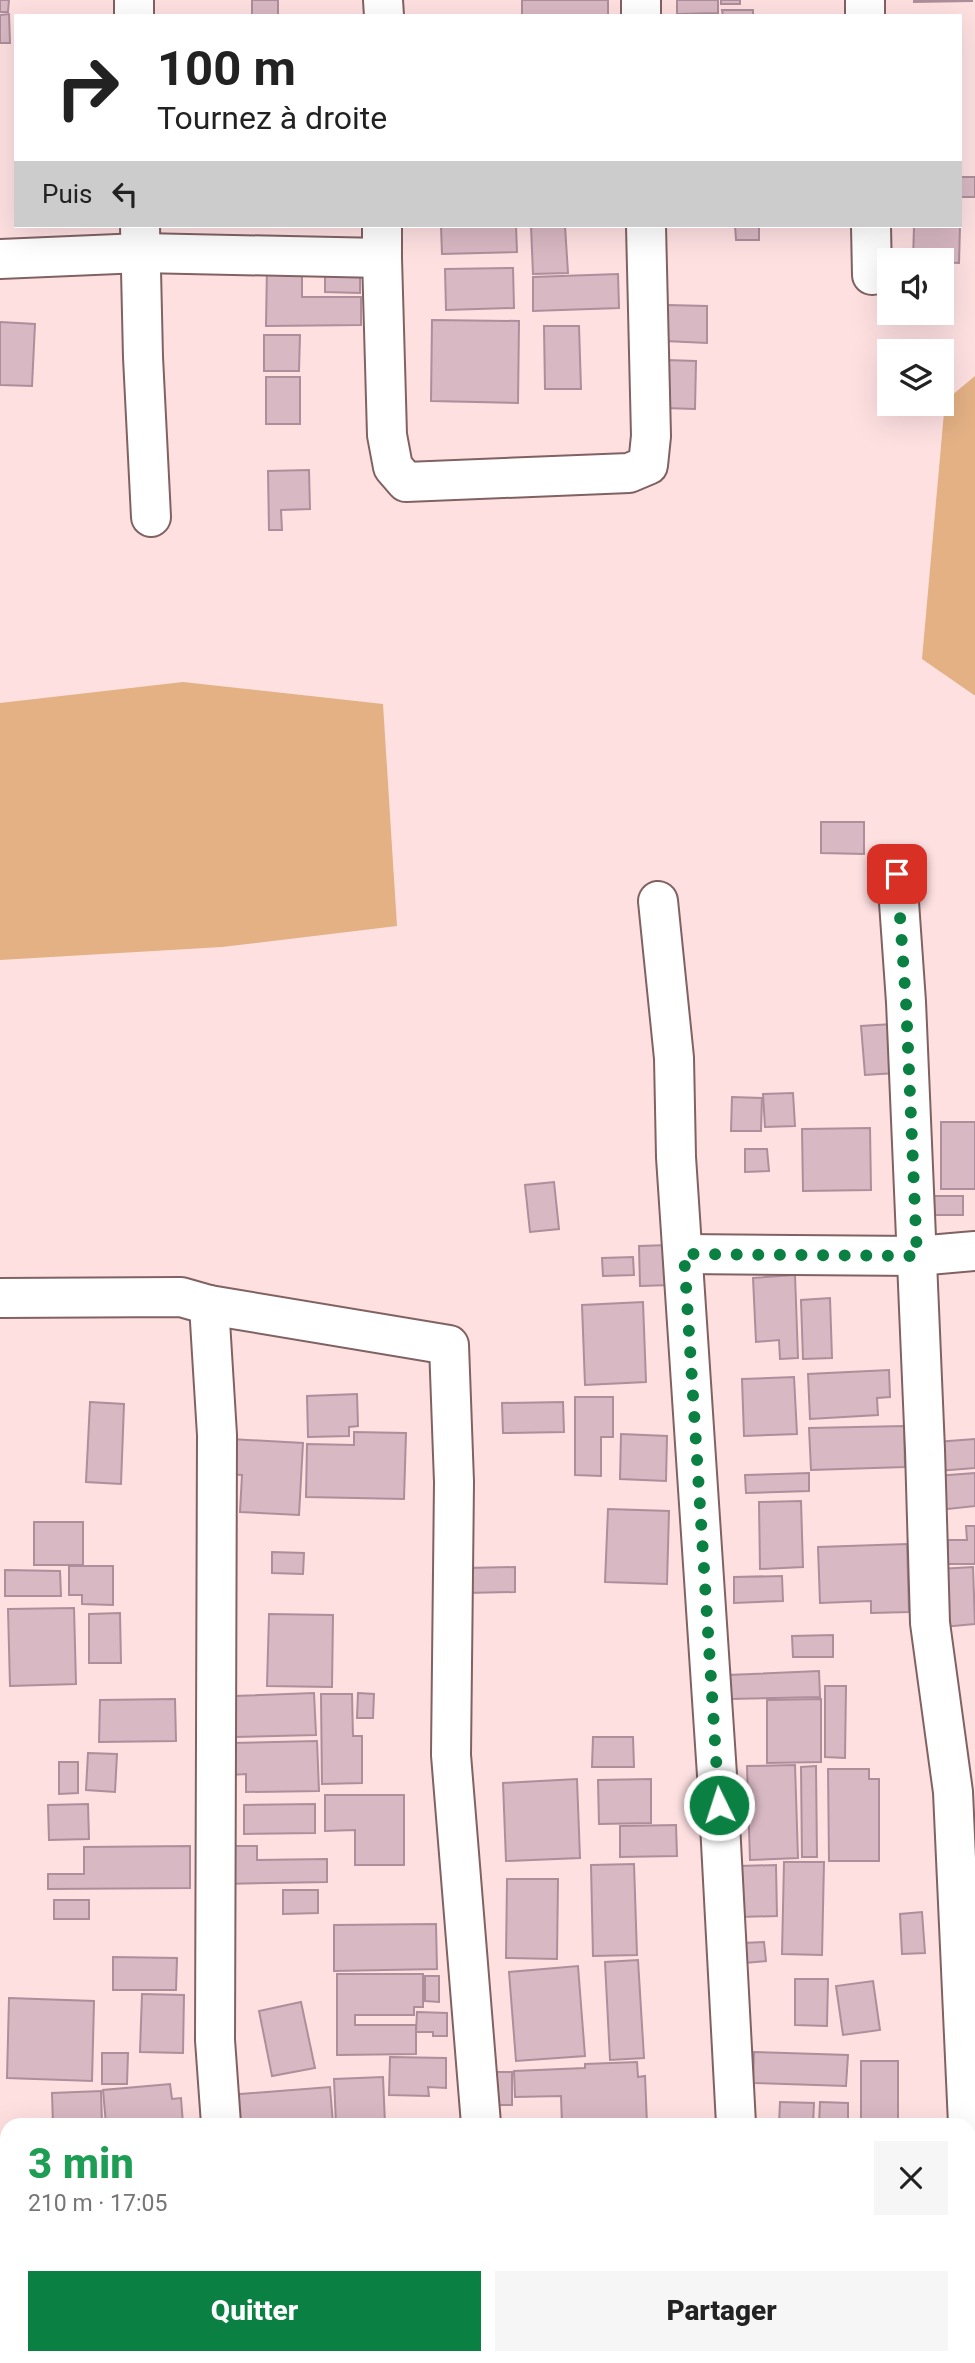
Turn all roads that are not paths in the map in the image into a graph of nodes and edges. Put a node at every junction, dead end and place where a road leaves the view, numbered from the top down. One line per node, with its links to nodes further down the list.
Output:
1 (646, 228): 4 (street)
2 (871, 228): 6 (street)
3 (140, 239): 4 (street); 5 (street); 7 (street)
4 (382, 242)
5 (0, 259)
6 (872, 275)
7 (151, 517)
8 (897, 874): 12 (street)
9 (659, 901): 11 (street)
10 (975, 1251): 12 (street)
11 (684, 1254): 12 (street); 17 (street)
12 (917, 1256): 18 (street)
13 (0, 1298): 14 (street)
14 (209, 1305): 15 (street); 16 (street)
15 (221, 2118)
16 (481, 2118)
17 (736, 2118)
18 (968, 2118)

